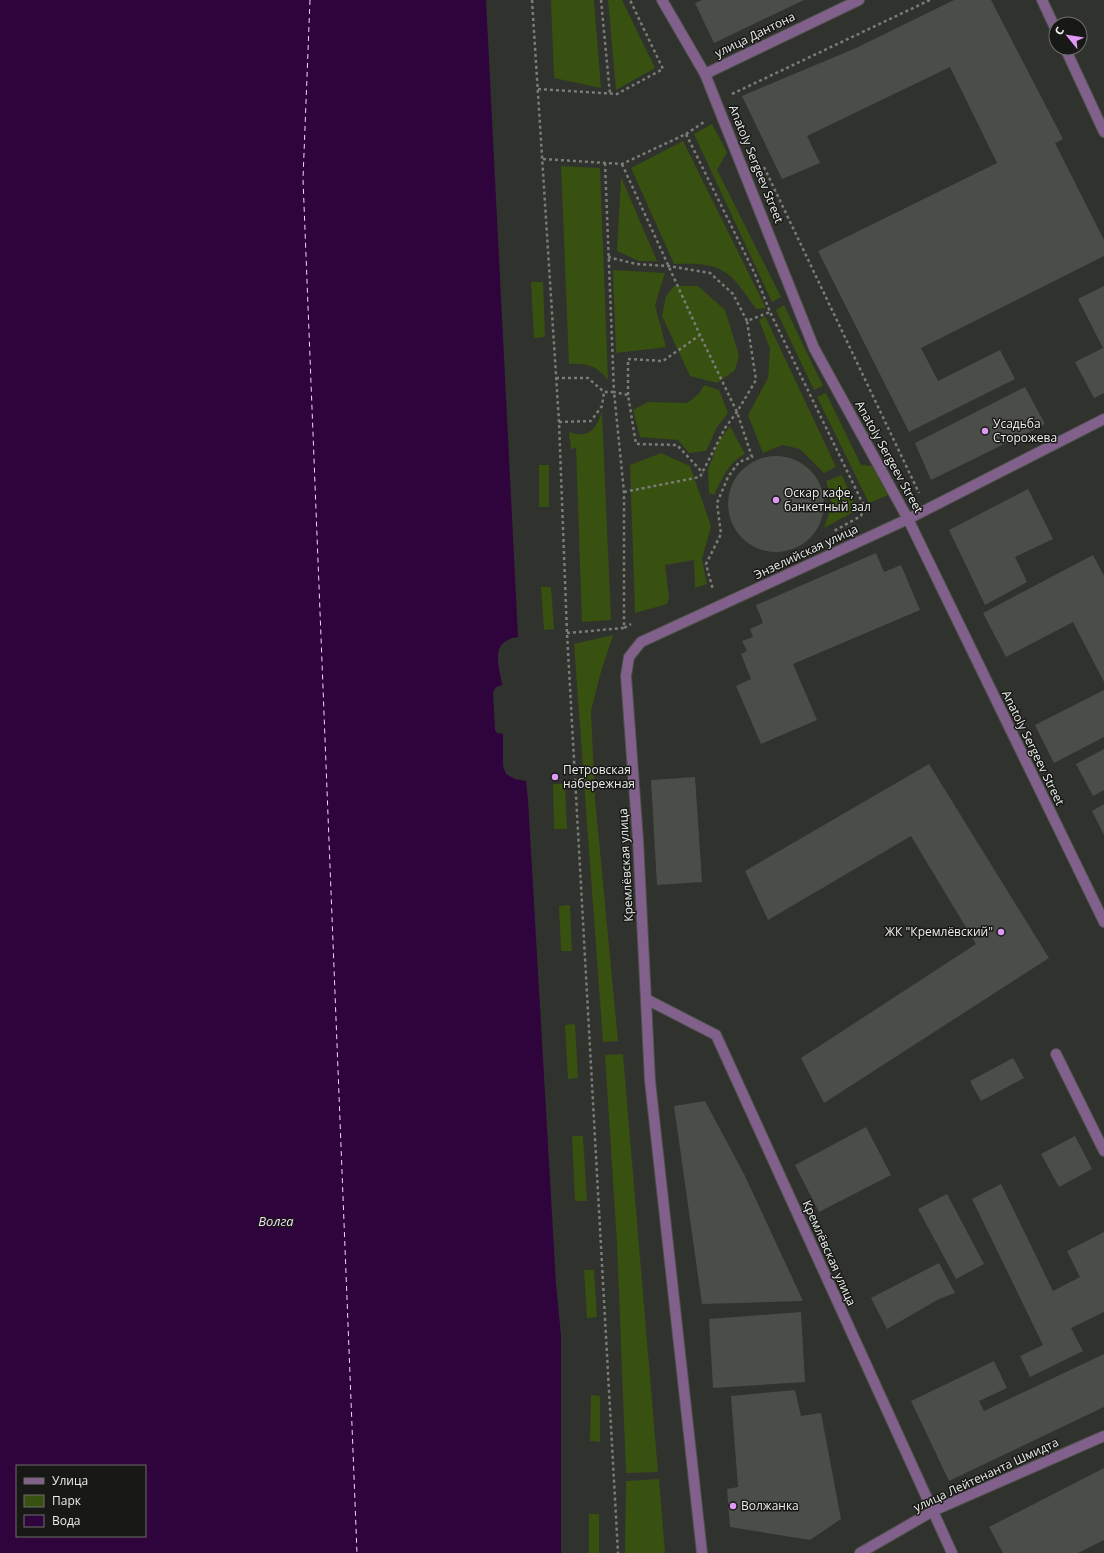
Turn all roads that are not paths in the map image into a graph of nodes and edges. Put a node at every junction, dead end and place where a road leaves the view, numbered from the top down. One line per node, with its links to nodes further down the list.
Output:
1 (662, 0): 6 (street, Anatoly Sergeev Street)
2 (859, 0): 6 (street, улица Дантона)
3 (1042, 0): 4 (street)
4 (1049, 16)
5 (1068, 56): 7 (street)
6 (705, 74): 9 (street, Anatoly Sergeev Street)
7 (1104, 132)
8 (1104, 420): 9 (street, Энзелийская улица)
9 (908, 518): 10 (street, Энзелийская улица); 11 (street, Anatoly Sergeev Street)
10 (629, 657): 12 (street, Кремлёвская улица)
11 (1104, 922)
12 (646, 999): 16 (street, Кремлёвская улица); 17 (street, Кремлёвская улица)
13 (1056, 1054): 14 (street)
14 (1104, 1151)
15 (1104, 1436): 16 (street, улица Лейтенанта Шмидта)
16 (933, 1511): 18 (street, улица Лейтенанта Шмидта); 19 (street, Кремлёвская улица)
17 (702, 1553)
18 (860, 1553)
19 (952, 1553)

